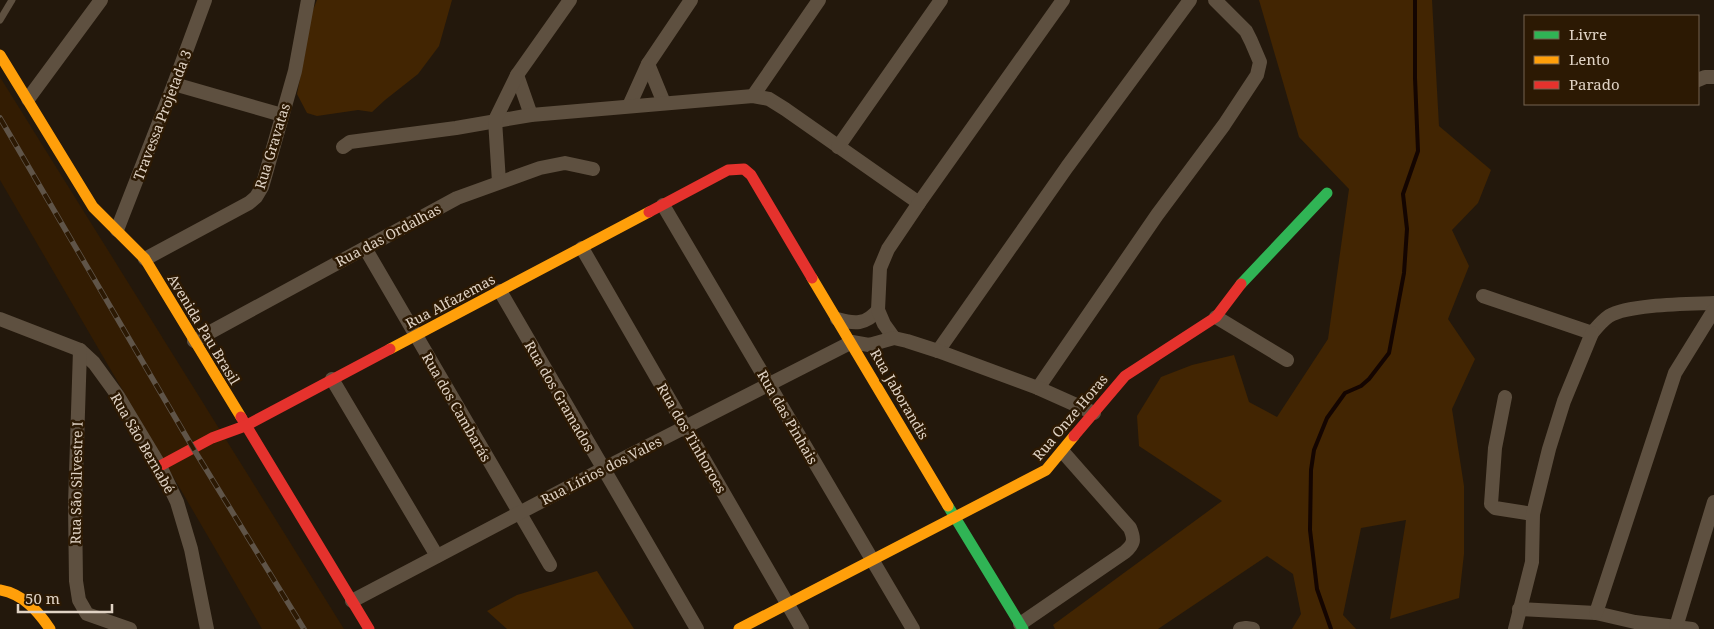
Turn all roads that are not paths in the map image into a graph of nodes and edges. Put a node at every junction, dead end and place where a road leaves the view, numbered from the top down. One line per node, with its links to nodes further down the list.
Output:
1 (12, 0): 12 (lane)
2 (101, 0): 20 (street)
3 (205, 0): 18 (street, Travessa Projetada 3)
4 (308, 0): 23 (street, Rua Gravatas)
5 (570, 0): 15 (street)
6 (691, 0): 14 (street)
7 (819, 0): 19 (street)
8 (941, 0): 27 (street)
9 (1063, 0): 32 (street)
10 (1190, 0): 52 (street)
11 (1215, 0): 56 (street)
12 (0, 20)
13 (0, 55): 20 (street, Avenida Pau Brasil)
14 (648, 64): 21 (street); 22 (street)
15 (516, 76): 24 (street); 25 (street)
16 (1714, 77): 17 (street)
17 (1699, 80)
18 (174, 84): 23 (street); 34 (street, Travessa Projetada 3)
19 (753, 96): 21 (street); 27 (street)
20 (28, 99): 34 (street, Avenida Pau Brasil)
21 (664, 103): 22 (street)
22 (629, 106): 24 (street)
23 (282, 115): 37 (street, Rua Gravatas)
24 (531, 115): 25 (street)
25 (495, 120): 26 (street); 30 (street)
26 (343, 147)
27 (838, 148): 32 (street)
28 (593, 169): 30 (street, Rua das Ordalhas)
29 (751, 175): 33 (street, Rua Alfazemas); 45 (street, Rua Jaborandis)
30 (499, 182): 35 (street, Rua das Ordalhas)
31 (1326, 193): 43 (street, Rua Onze Horas)
32 (919, 203): 41 (street)
33 (663, 205): 36 (street, Rua Alfazemas); 55 (street, Rua das Pinhais)
34 (117, 230): 37 (street, Avenida Pau Brasil)
35 (365, 248): 47 (street, Rua dos Cambarás); 49 (street, Rua das Ordalhas)
36 (582, 248): 38 (street, Rua Alfazemas); 60 (street, Rua dos Tinhoroes)
37 (145, 259): 49 (street, Avenida Pau Brasil)
38 (500, 291): 47 (street, Rua Alfazemas); 63 (street, Rua dos Gramados)
39 (1483, 296): 46 (street)
40 (1714, 303): 46 (street)
41 (878, 310): 45 (street); 48 (street)
42 (1714, 310): 76 (street)
43 (1216, 317): 53 (street); 58 (street, Rua Onze Horas)
44 (0, 319): 51 (street, Rua São Bernabé)
45 (837, 319): 50 (street, Rua Jaborandis)
46 (1592, 332): 66 (street)
47 (416, 336): 54 (street, Rua Alfazemas); 65 (street, Rua dos Cambarás)
48 (894, 338): 50 (street); 52 (street)
49 (194, 341): 59 (street, Avenida Pau Brasil)
50 (852, 342): 55 (street, Rua Lírios dos Vales); 67 (street, Rua Jaborandis)
51 (80, 350): 62 (street, Rua São Bernabé); 80 (street, Rua São Silvestre I)
52 (938, 350): 56 (street)
53 (1287, 360)
54 (332, 379): 59 (street, Rua Alfazemas); 68 (street)
55 (769, 385): 60 (street, Rua Lírios dos Vales); 69 (street, Rua das Pinhais)
56 (1038, 388): 58 (street)
57 (1505, 397): 66 (street)
58 (1094, 413): 61 (street, Rua Onze Horas)
59 (244, 426): 62 (street, Rua Alfazemas); 73 (street, Avenida Pau Brasil)
60 (685, 427): 63 (street, Rua Lírios dos Vales); 74 (street, Rua dos Tinhoroes)
61 (1063, 452): 67 (street, Rua Onze Horas); 77 (street)
62 (160, 466): 81 (street, Rua São Bernabé)
63 (602, 469): 65 (street, Rua Lírios dos Vales); 83 (street, Rua dos Gramados)
64 (1714, 502): 78 (street)
65 (520, 513): 68 (street, Rua Lírios dos Vales); 70 (street, Rua dos Cambarás)
66 (1533, 514): 75 (street)
67 (955, 518): 69 (street, Rua Onze Horas); 77 (street, Rua Jaborandis)
68 (437, 556): 73 (street, Rua Lírios dos Vales)
69 (873, 561): 74 (street, Rua Onze Horas); 86 (street, Rua das Pinhais)
70 (550, 565)
71 (0, 579): 72 (street)
72 (3, 590): 79 (street)
73 (352, 601): 82 (street, Avenida Pau Brasil)
74 (787, 604): 84 (street, Rua Onze Horas); 85 (street, Rua dos Tinhoroes)
75 (1519, 609): 76 (street); 89 (street)
76 (1596, 613): 78 (street)
77 (1022, 627)
78 (1676, 627): 90 (street)
79 (50, 629)
80 (130, 629)
81 (207, 629)
82 (369, 629)
83 (697, 629)
84 (739, 629)
85 (802, 629)
86 (913, 629)
87 (1240, 629): 88 (street)
88 (1253, 629)
89 (1515, 629)
90 (1692, 629)

